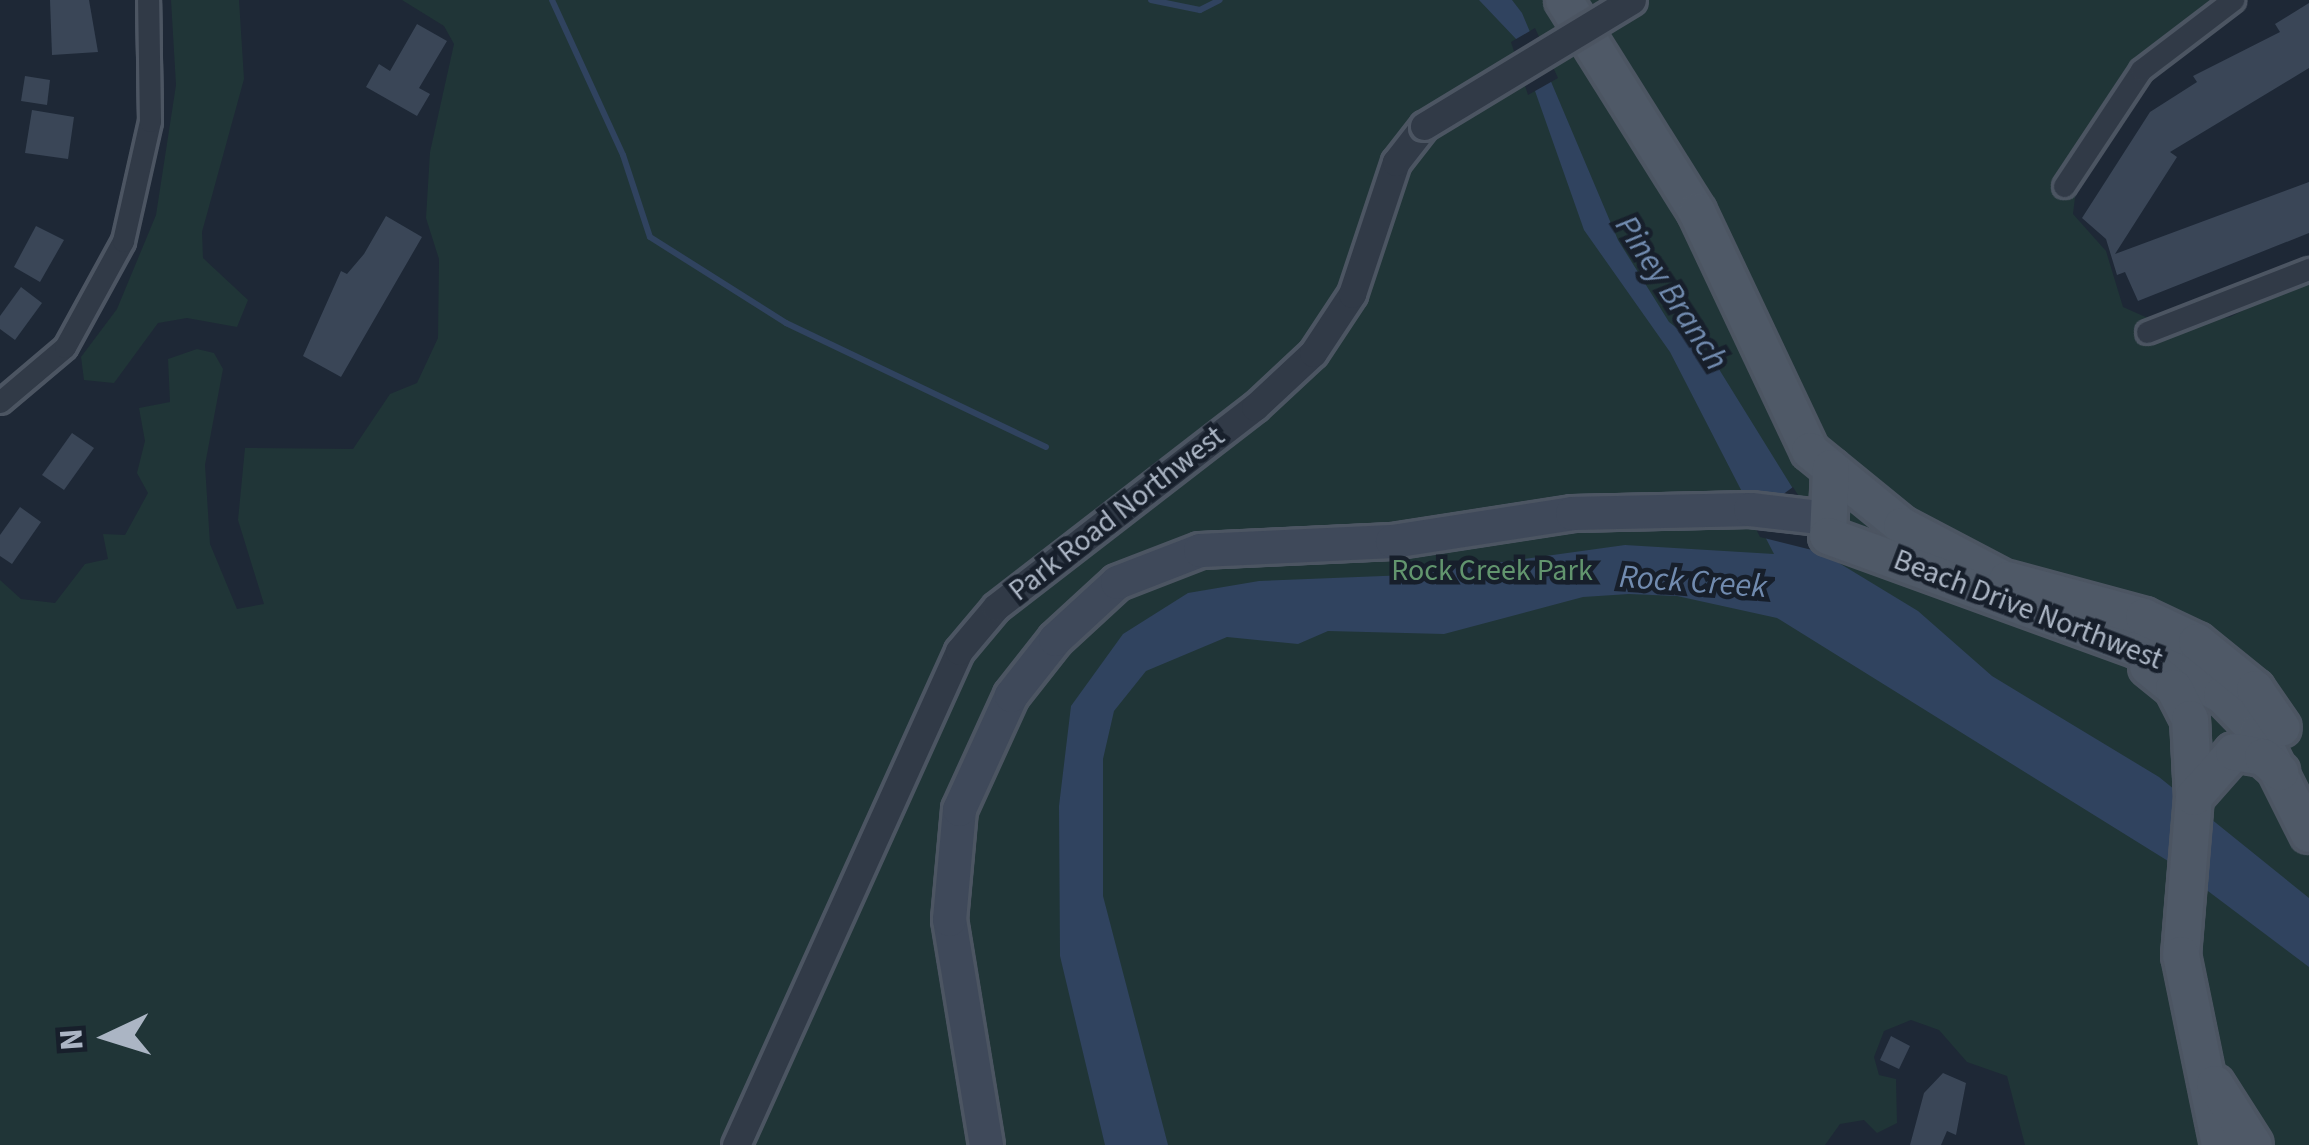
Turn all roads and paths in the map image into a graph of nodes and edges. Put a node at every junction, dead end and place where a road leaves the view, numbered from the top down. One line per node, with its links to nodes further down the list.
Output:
1 (148, 0): 8 (street)
2 (1564, 0): 9 (main road)
3 (1632, 0): 18 (street, Park Road Northwest, bridge)
4 (2234, 0): 5 (street)
5 (2064, 186)
6 (2309, 269): 7 (street)
7 (2147, 332)
8 (0, 402)
9 (1821, 460): 10 (main road); 11 (main road)
10 (1822, 526): 11 (main road, Beach Drive Northwest); 12 (main road, Beach Drive Northwest); 19 (main road, Beach Drive Northwest)
11 (2005, 580): 13 (main road, Beach Drive Northwest)
12 (2063, 624): 13 (main road, Beach Drive Northwest); 15 (main road)
13 (2246, 698): 14 (main road, Beach Drive Northwest); 15 (main road)
14 (2295, 775): 15 (main road); 16 (main road, Beach Drive Northwest)
15 (2194, 796): 17 (main road)
16 (2309, 834)
17 (2198, 1055): 20 (main road); 21 (main road)
18 (736, 1145)
19 (986, 1145)
20 (2220, 1145)
21 (2254, 1145)

